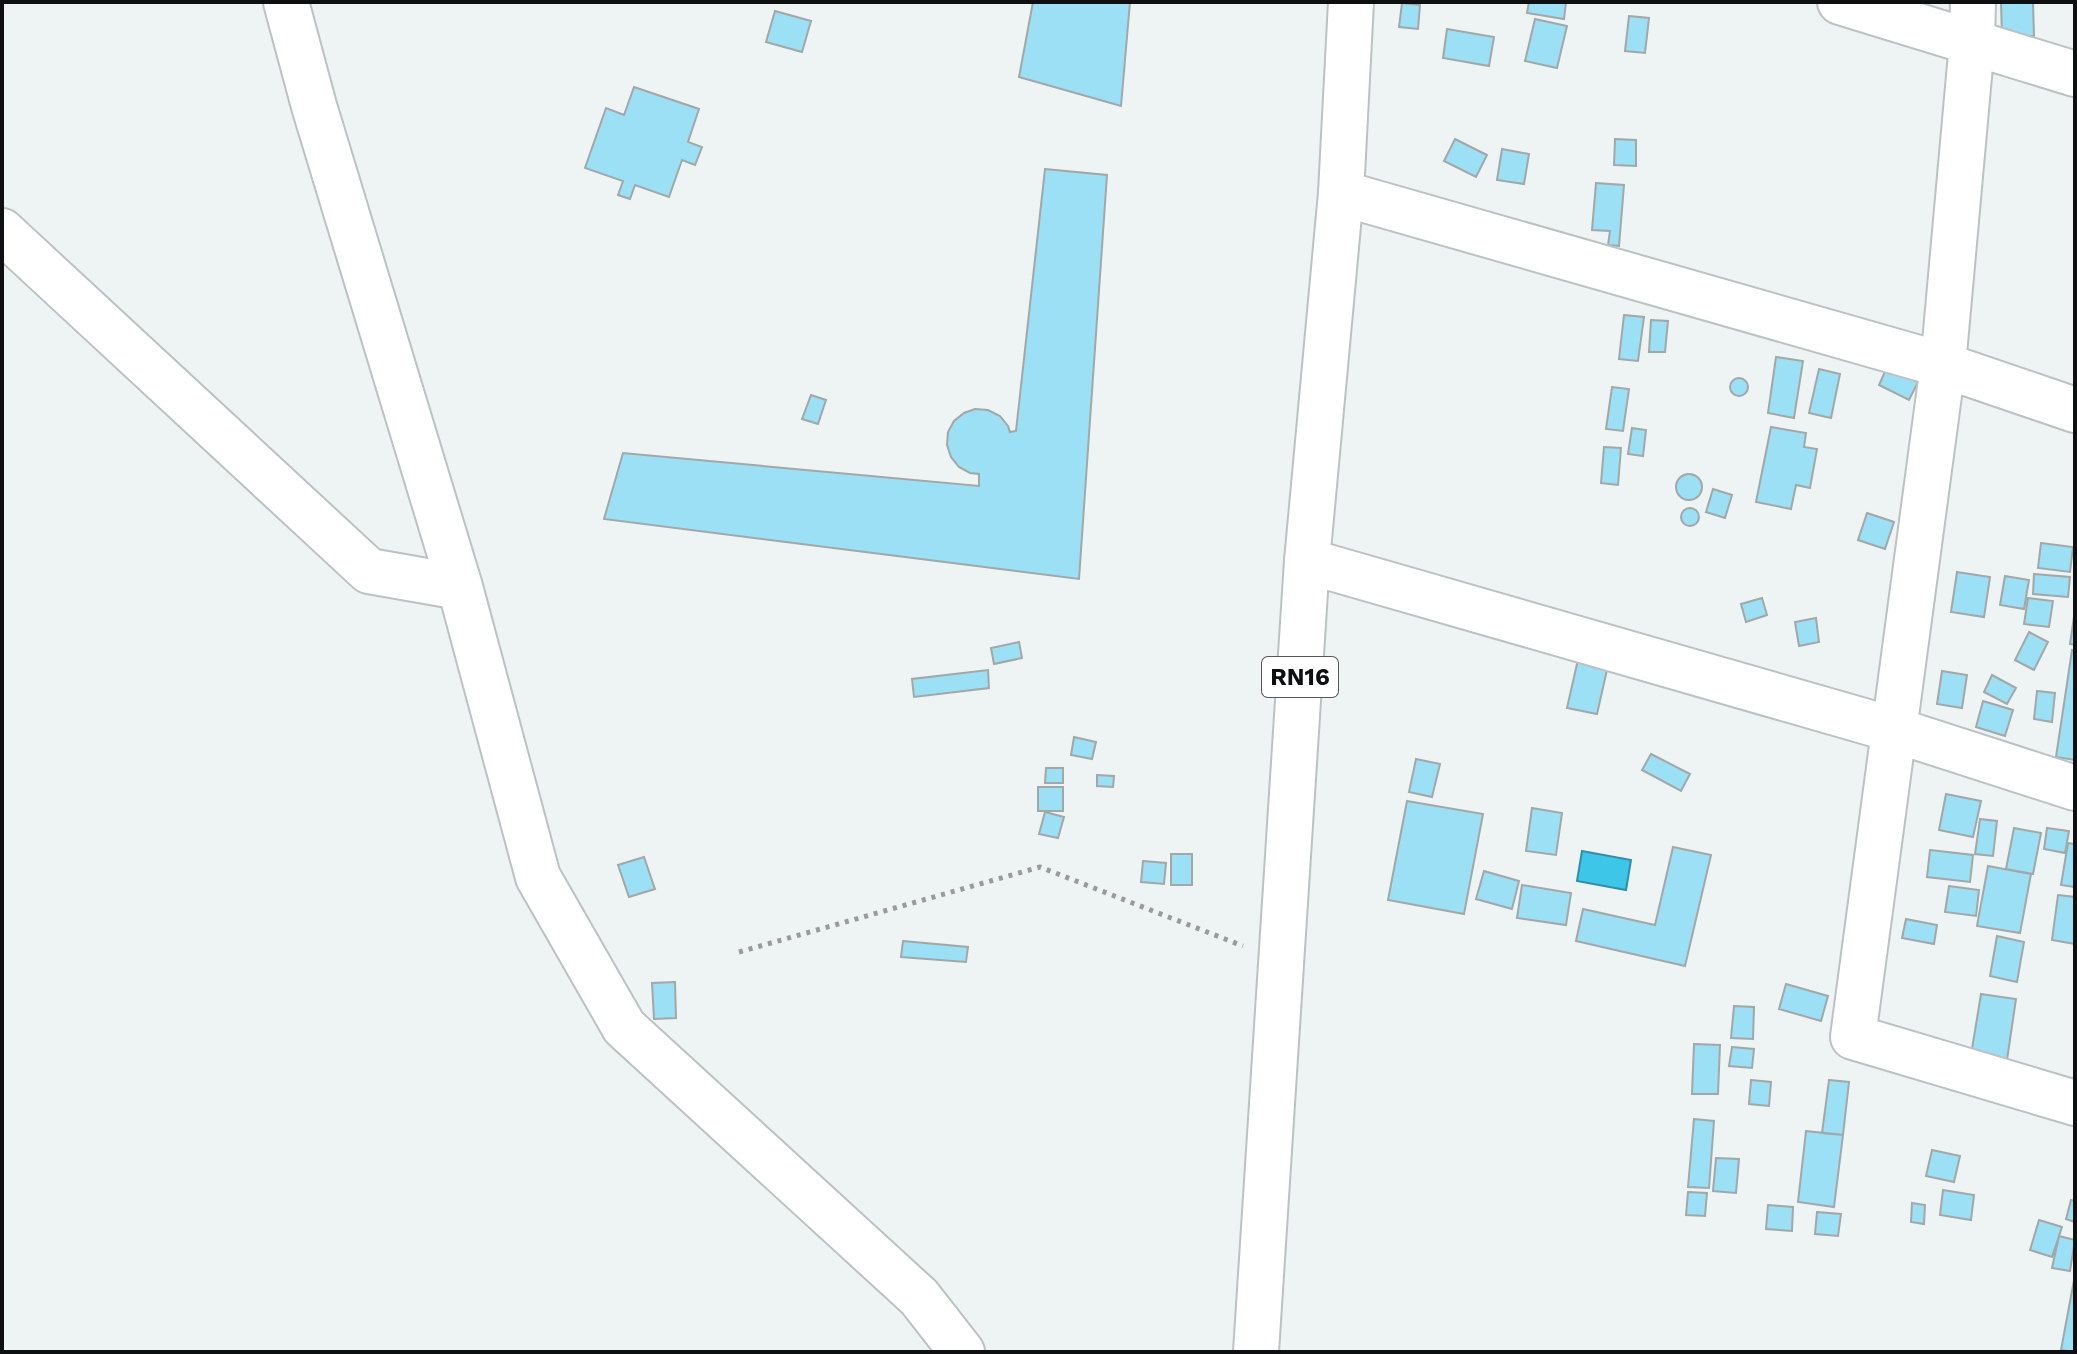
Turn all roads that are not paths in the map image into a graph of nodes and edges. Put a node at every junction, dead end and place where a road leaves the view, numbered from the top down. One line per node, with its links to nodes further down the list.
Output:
1 (286, 2): 11 (street)
2 (1351, 2): 6 (street, RN16)
3 (1840, 2): 4 (street)
4 (1973, 22): 5 (street); 8 (street)
5 (2075, 74)
6 (1341, 193): 8 (street); 10 (street, RN16)
7 (2, 231): 11 (street)
8 (1943, 365): 9 (street); 12 (street)
9 (2075, 410)
10 (1307, 561): 12 (street); 16 (street, RN16)
11 (460, 587): 15 (street)
12 (1895, 730): 13 (street); 14 (street)
13 (2075, 788)
14 (2075, 1103)
15 (962, 1352)
16 (1256, 1352)

